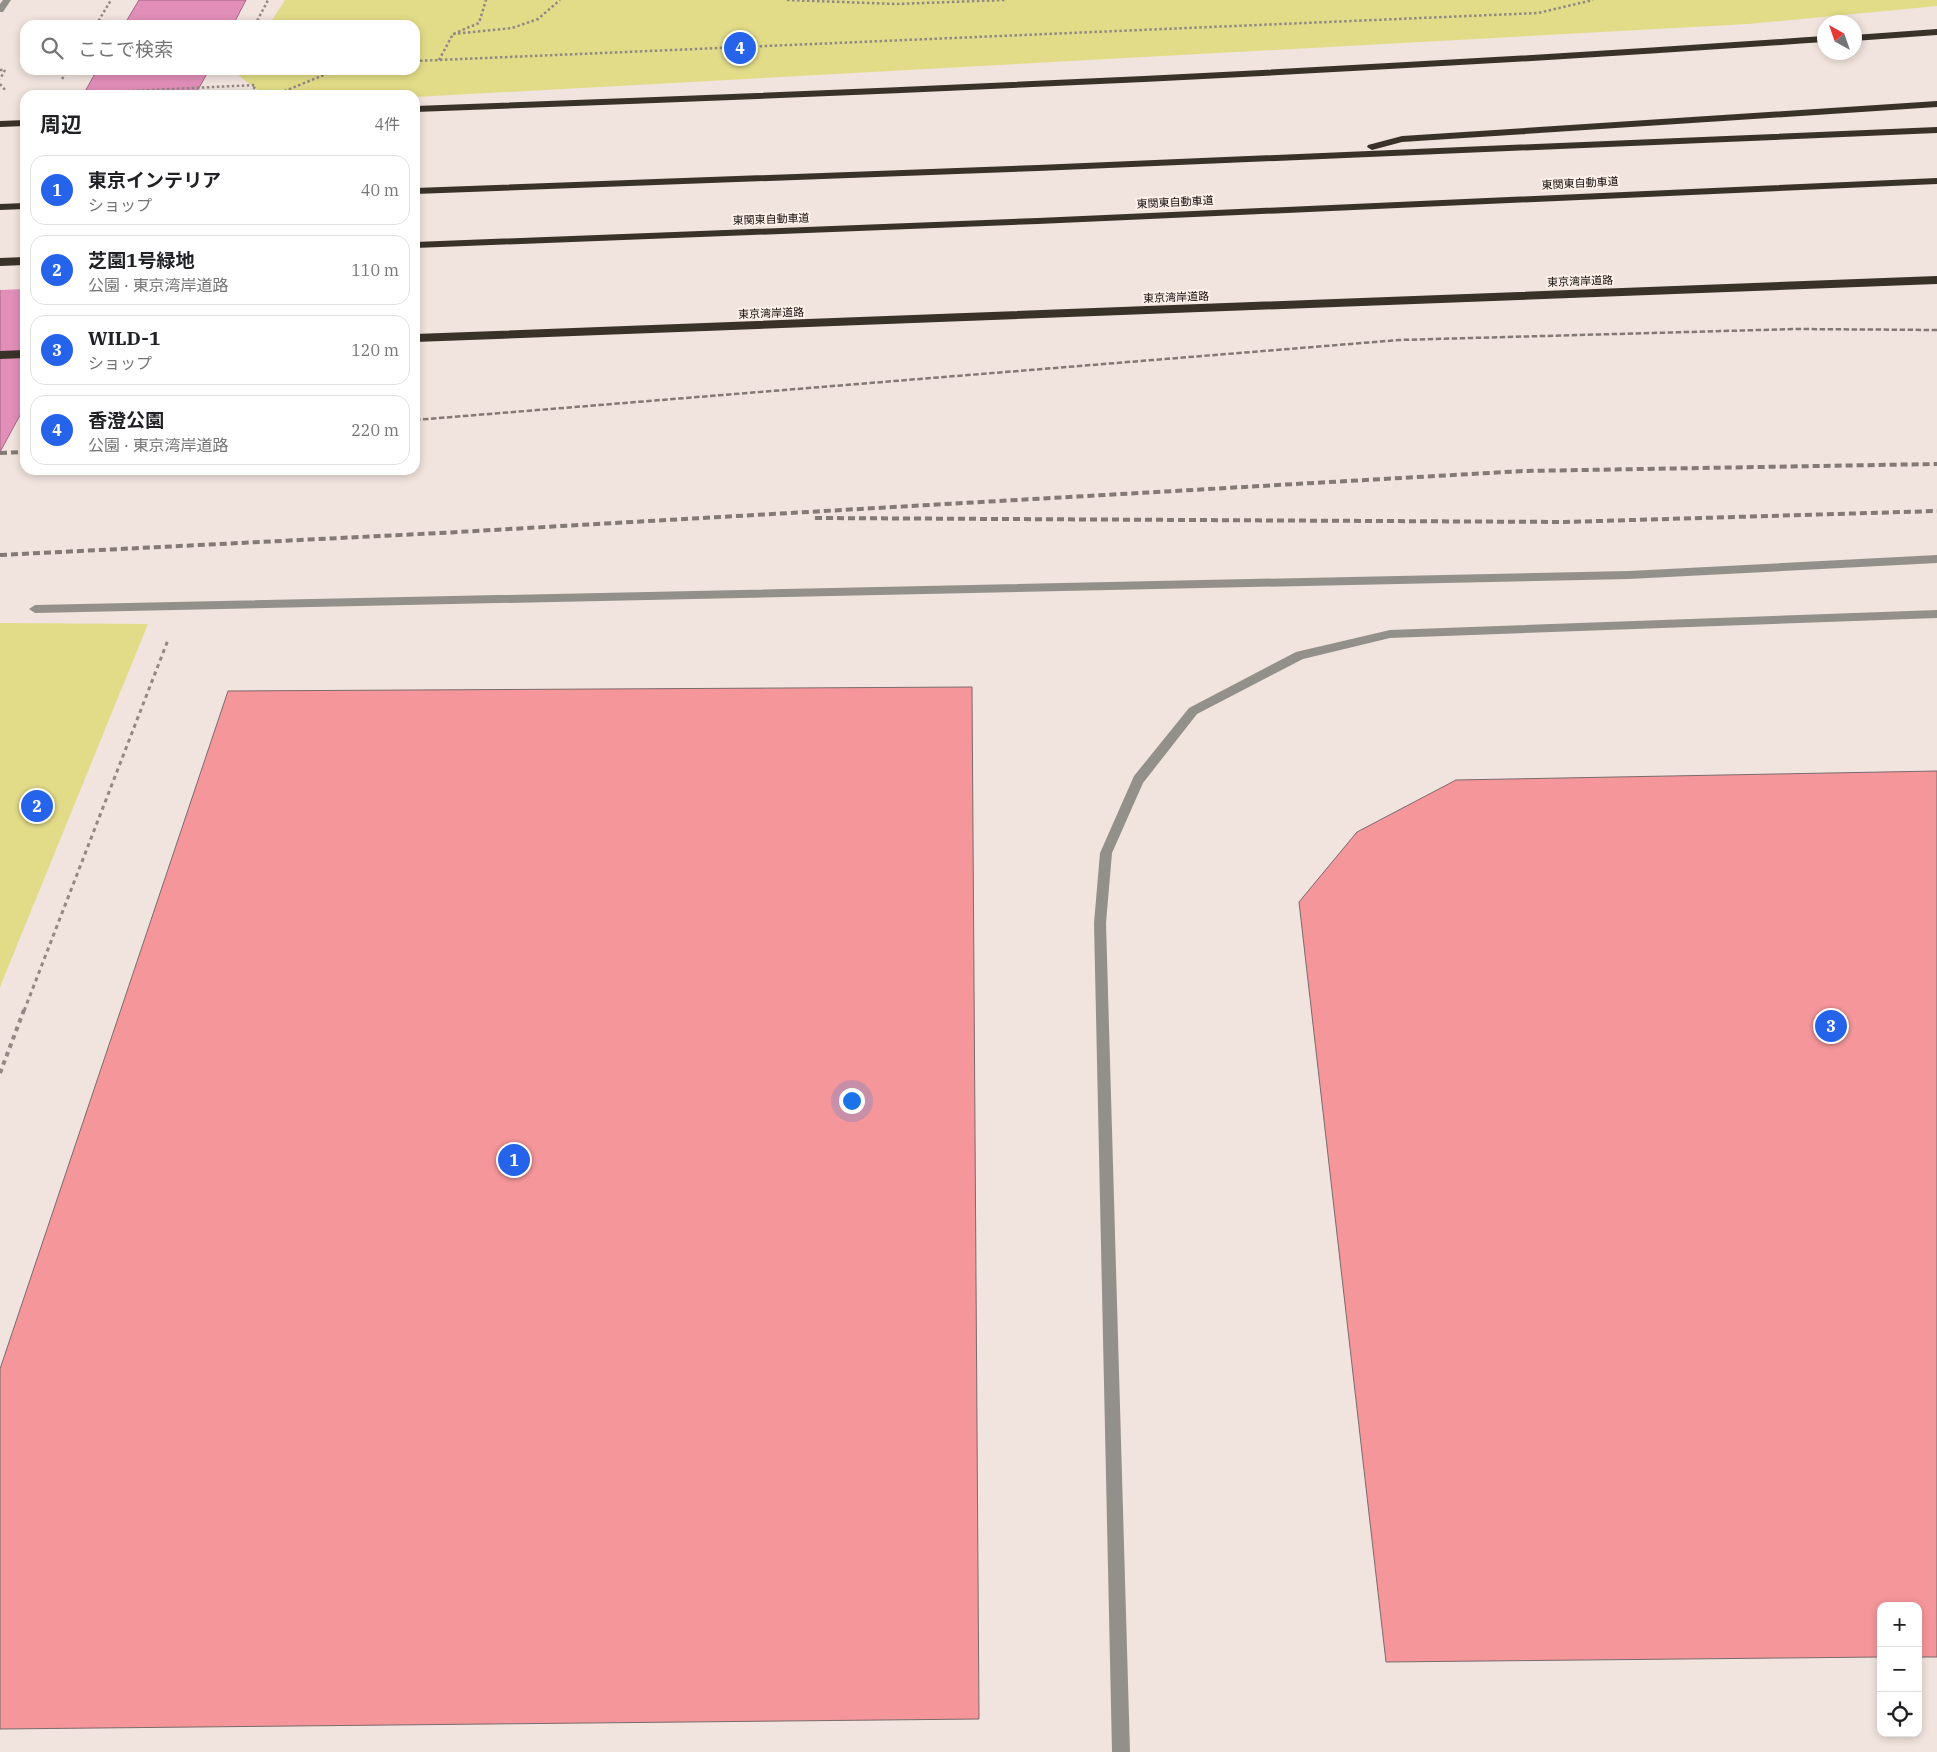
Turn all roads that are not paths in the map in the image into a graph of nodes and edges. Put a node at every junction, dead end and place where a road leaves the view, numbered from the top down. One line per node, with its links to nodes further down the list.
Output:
1 (7, 0): 2 (street)
2 (0, 10)
3 (1937, 32): 4 (highway)
4 (1862, 37)
5 (1817, 40): 7 (highway)
6 (1937, 104): 11 (highway)
7 (420, 109)
8 (20, 123): 9 (highway)
9 (0, 124)
10 (1937, 130): 11 (highway)
11 (1347, 154): 13 (highway)
12 (1937, 181): 16 (highway, 東関東自動車道)
13 (420, 191)
14 (20, 206): 15 (highway)
15 (0, 207)
16 (420, 246)
17 (20, 261): 18 (highway)
18 (0, 262)
19 (1937, 280): 20 (highway, 東京湾岸道路)
20 (420, 338)
21 (20, 354): 22 (highway)
22 (0, 355)
23 (1937, 559): 24 (street)
24 (35, 609)
25 (1937, 614): 26 (street)
26 (1121, 1752)

